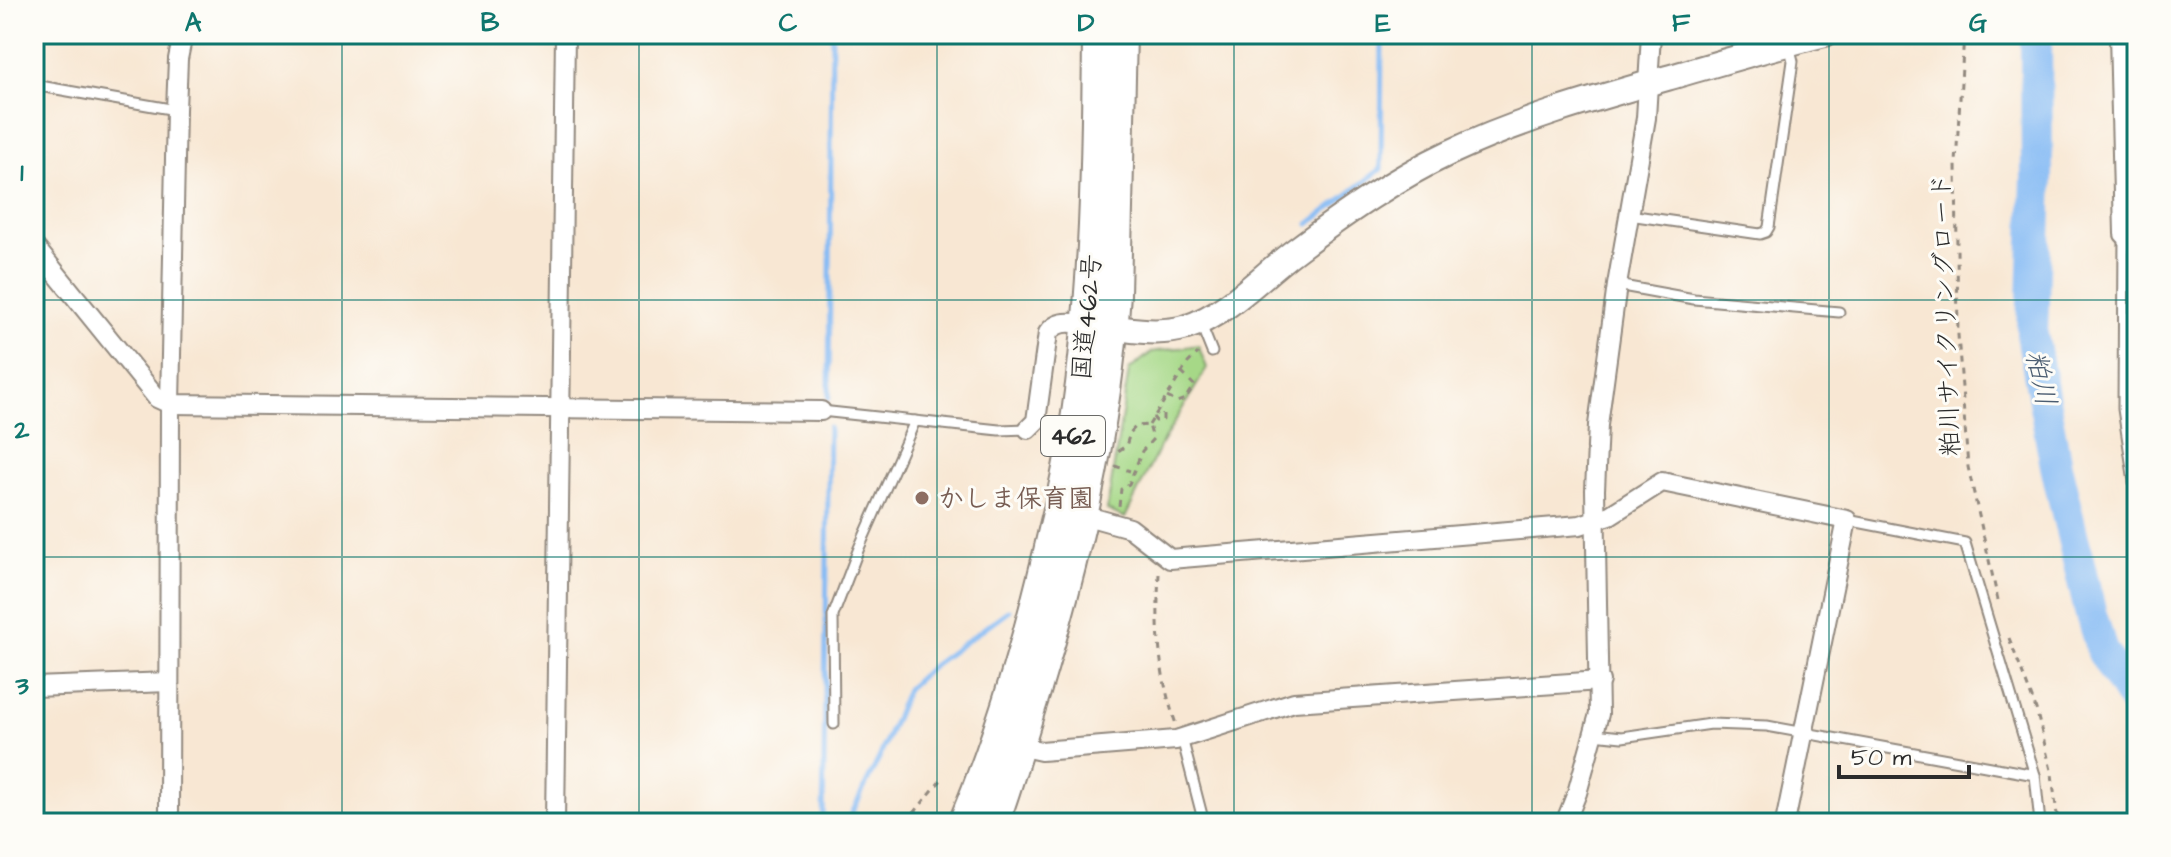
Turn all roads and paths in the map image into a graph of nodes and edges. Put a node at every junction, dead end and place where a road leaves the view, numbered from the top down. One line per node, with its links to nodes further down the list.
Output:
1 (183, 34): 14 (street)
2 (565, 34): 28 (street)
3 (1098, 34): 21 (highway, 国道462号 / 462)
4 (1121, 34): 21 (highway, 国道462号 / 462)
5 (1651, 34): 12 (street)
6 (1825, 34): 10 (street)
7 (1964, 34): 43 (path, 粕川サイクリングロード)
8 (2119, 34): 16 (street)
9 (2134, 34): 11 (lane)
10 (1789, 43): 12 (street); 15 (lane)
11 (2137, 72)
12 (1650, 83): 15 (street); 20 (street)
13 (34, 85): 14 (lane)
14 (176, 110): 26 (street)
15 (1629, 215): 18 (street)
16 (2130, 240): 37 (lane)
17 (34, 246): 26 (street)
18 (1617, 285): 19 (lane); 40 (street)
19 (1839, 312)
20 (1200, 322): 21 (street); 23 (lane)
21 (1100, 325): 33 (street); 39 (highway, 国道462号 / 462); 58 (highway, 国道462号 / 462)
22 (1200, 351): 24 (path)
23 (1212, 352)
24 (1182, 373): 25 (path); 25 (path)
25 (1167, 397): 27 (path)
26 (170, 404): 28 (street); 46 (street)
27 (1159, 409): 30 (path); 30 (path)
28 (559, 410): 29 (street); 57 (street)
29 (821, 411): 31 (lane)
30 (1153, 417): 32 (path)
31 (915, 421): 33 (lane); 48 (lane)
32 (1149, 425): 34 (path); 38 (path)
33 (1028, 429)
34 (1114, 451)
35 (1111, 465): 36 (path)
36 (1130, 471)
37 (2137, 501)
38 (1119, 510)
39 (1083, 515): 42 (street); 52 (highway, 国道462号 / 462)
40 (1596, 520): 41 (street); 42 (street); 45 (street)
41 (1847, 520): 50 (street); 53 (lane)
42 (1163, 555): 51 (path)
43 (1998, 601)
44 (2009, 637): 64 (path)
45 (1600, 681): 49 (street); 51 (street)
46 (169, 682): 47 (street); 56 (street)
47 (34, 687)
48 (834, 724)
49 (1594, 734): 50 (lane); 61 (street)
50 (1803, 734): 53 (lane); 62 (street)
51 (1182, 738): 52 (street); 60 (lane)
52 (1018, 746): 59 (highway, 国道462号 / 462)
53 (2035, 775): 63 (lane)
54 (941, 780): 55 (path)
55 (914, 813)
56 (169, 823)
57 (555, 823)
58 (964, 823)
59 (993, 823)
60 (1204, 823)
61 (1565, 823)
62 (1785, 823)
63 (2040, 823)
64 (2058, 823)

